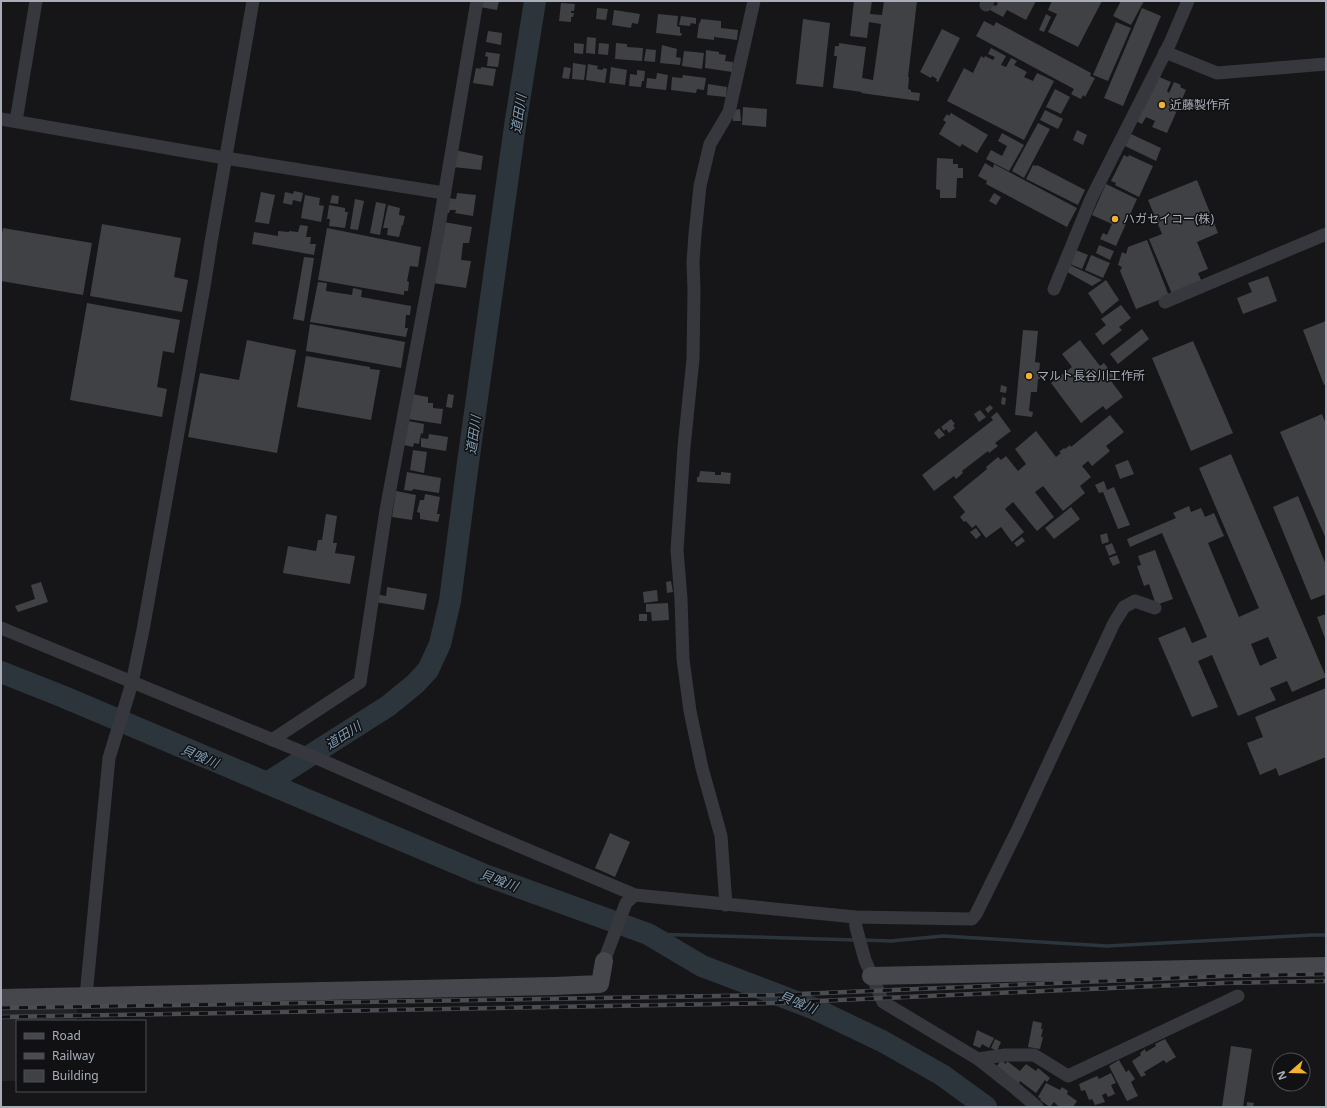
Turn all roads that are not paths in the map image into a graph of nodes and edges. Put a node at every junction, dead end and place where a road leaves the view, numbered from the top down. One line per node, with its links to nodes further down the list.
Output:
1 (36, 1): 9 (street)
2 (253, 1): 10 (street)
3 (477, 1): 11 (street)
4 (754, 1): 20 (street)
5 (1188, 1): 6 (street)
6 (1165, 52): 7 (street); 13 (street)
7 (1326, 64)
8 (1, 119): 9 (street)
9 (16, 122): 10 (street)
10 (226, 158): 11 (street); 17 (street)
11 (444, 193): 18 (street)
12 (1326, 234): 14 (street)
13 (1054, 289)
14 (1165, 302)
15 (1155, 608): 21 (street)
16 (1, 628): 17 (street)
17 (131, 686): 18 (street); 25 (street)
18 (275, 741): 19 (street)
19 (631, 899): 20 (street); 22 (street)
20 (726, 905): 21 (street)
21 (855, 922): 24 (street)
22 (604, 961): 25 (street)
23 (1326, 966): 24 (street)
24 (868, 968): 28 (street)
25 (86, 996): 27 (street)
26 (1238, 996): 28 (street)
27 (1, 998)
28 (978, 1059): 29 (street)
29 (1037, 1107)

